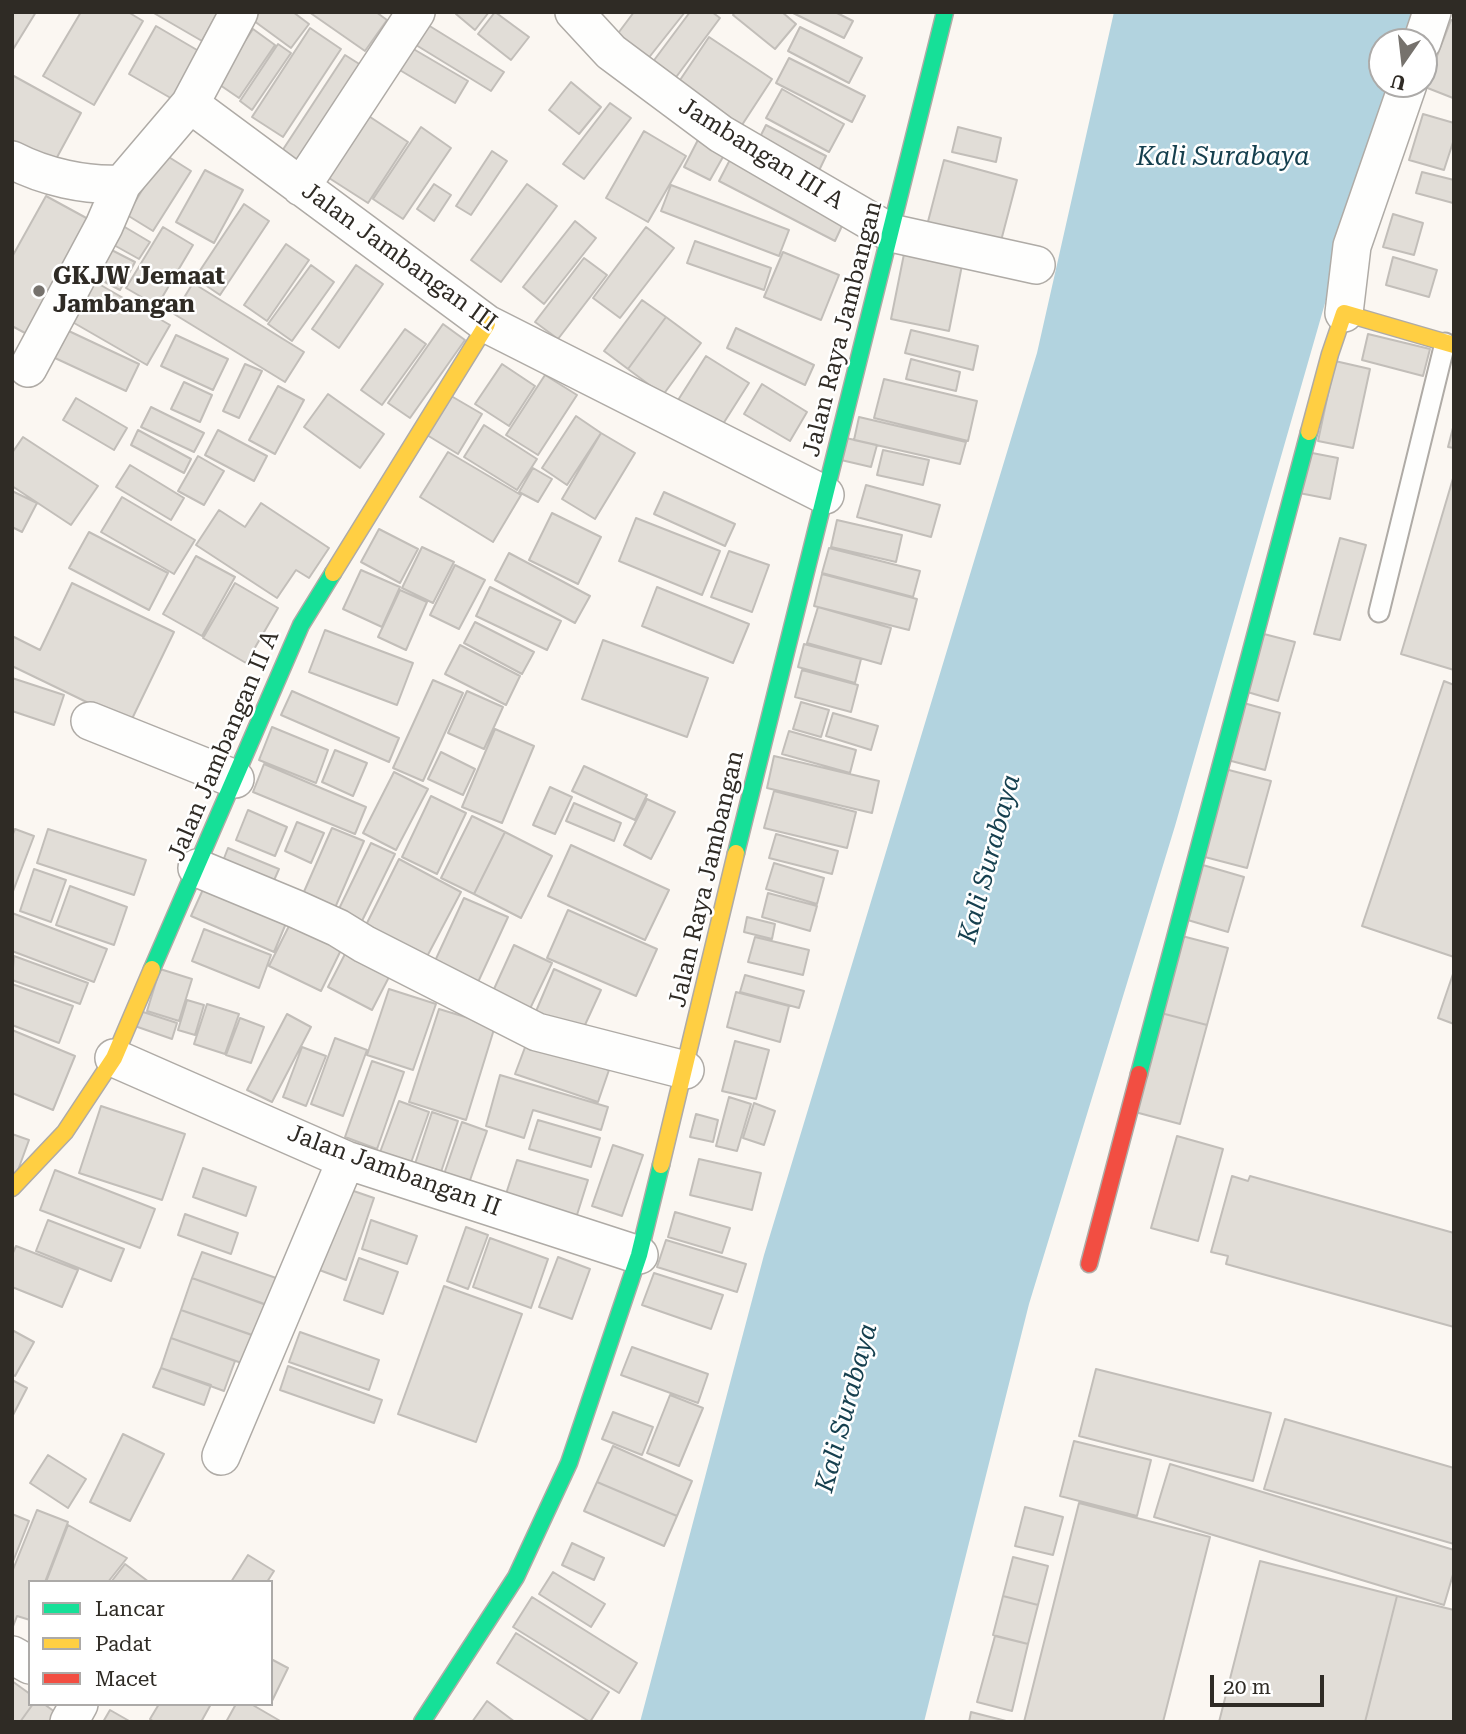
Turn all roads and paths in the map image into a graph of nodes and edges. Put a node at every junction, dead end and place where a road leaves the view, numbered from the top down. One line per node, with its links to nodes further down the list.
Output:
1 (239, 12): 6 (street)
2 (416, 12): 9 (street)
3 (574, 12): 10 (street, Jambangan III A)
4 (945, 12): 10 (street, Jalan Raya Jambangan)
5 (1403, 98): 12 (street)
6 (190, 104): 8 (street); 9 (street, Jalan Jambangan III)
7 (12, 160): 8 (street)
8 (122, 184): 15 (street)
9 (301, 187): 13 (street, Jalan Jambangan III)
10 (891, 233): 11 (street, Jambangan III A); 16 (street, Jalan Raya Jambangan)
11 (1036, 265)
12 (1345, 313): 14 (street); 26 (street)
13 (487, 324): 16 (street, Jalan Jambangan III); 19 (street, Jalan Jambangan II A)
14 (1449, 344): 17 (lane)
15 (28, 368)
16 (825, 495): 22 (street, Jalan Raya Jambangan)
17 (1379, 611)
18 (90, 721): 19 (street)
19 (235, 779): 20 (street, Jalan Jambangan II A)
20 (197, 868): 21 (street, Jalan Jambangan II A); 22 (street)
21 (114, 1058): 23 (street, Jalan Jambangan II); 24 (street, Jalan Jambangan II A)
22 (685, 1070): 25 (street, Jalan Raya Jambangan)
23 (346, 1160): 25 (street, Jalan Jambangan II); 27 (street)
24 (12, 1188)
25 (639, 1255): 32 (street, Jalan Raya Jambangan)
26 (1089, 1264)
27 (221, 1456)
28 (12, 1655): 29 (street)
29 (28, 1664)
30 (78, 1706): 31 (street)
31 (69, 1722)
32 (422, 1722)

